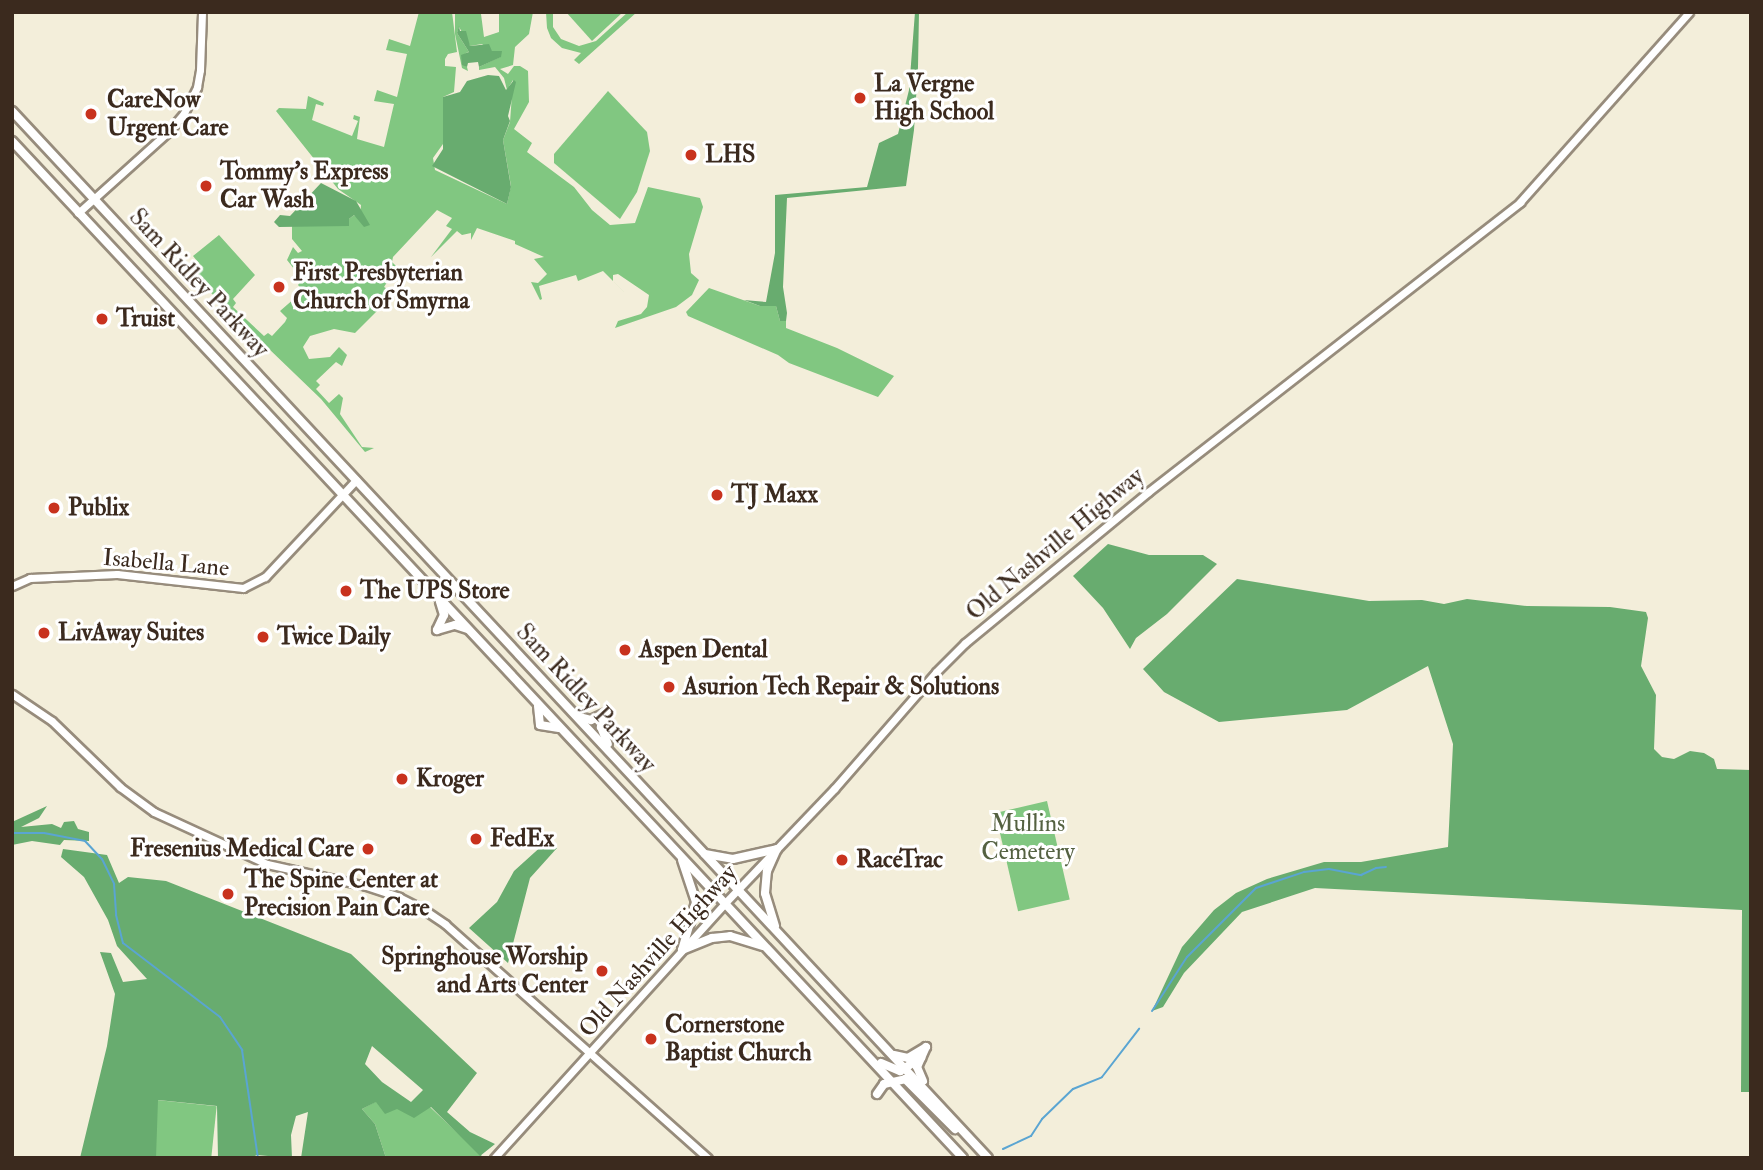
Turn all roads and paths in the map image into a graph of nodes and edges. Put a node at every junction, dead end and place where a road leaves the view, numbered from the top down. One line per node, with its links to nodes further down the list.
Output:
1 (202, 12): 5 (main road)
2 (1689, 12): 17 (main road, Old Nashville Highway)
3 (12, 111): 5 (main road, Sam Ridley Parkway)
4 (12, 141): 6 (main road, Sam Ridley Parkway)
5 (95, 198): 6 (main road); 7 (main road, Sam Ridley Parkway)
6 (78, 213): 8 (main road, Sam Ridley Parkway)
7 (356, 480): 8 (main road, Isabella Lane); 14 (main road, Sam Ridley Parkway)
8 (342, 494): 9 (main road, Isabella Lane); 10 (main road, Sam Ridley Parkway)
9 (12, 586)
10 (438, 596): 11 (main road, Sam Ridley Parkway); 11 (main road)
11 (470, 630): 13 (main road, Sam Ridley Parkway)
12 (12, 694): 27 (main road)
13 (536, 701): 15 (main road, Sam Ridley Parkway); 15 (main road)
14 (578, 717): 16 (main road, Sam Ridley Parkway); 16 (main road)
15 (565, 731): 19 (main road, Sam Ridley Parkway)
16 (622, 764): 18 (main road, Sam Ridley Parkway)
17 (777, 849): 18 (main road); 20 (main road, Old Nashville Highway); 22 (main road)
18 (705, 853): 20 (main road, Sam Ridley Parkway)
19 (681, 855): 21 (main road, Sam Ridley Parkway); 24 (main road)
20 (738, 889): 21 (main road, Old Nashville Highway); 22 (main road, Sam Ridley Parkway)
21 (725, 903): 23 (main road, Sam Ridley Parkway); 24 (main road, Old Nashville Highway)
22 (777, 929): 26 (main road, Sam Ridley Parkway)
23 (768, 948): 24 (main road); 25 (main road, Sam Ridley Parkway)
24 (682, 950): 27 (main road, Old Nashville Highway)
25 (830, 1014): 29 (main road); 30 (main road, Sam Ridley Parkway)
26 (892, 1054): 28 (main road); 29 (main road, Sam Ridley Parkway)
27 (590, 1055): 33 (main road, Old Nashville Highway); 34 (main road)
28 (921, 1058): 29 (main road); 32 (main road)
29 (906, 1069): 32 (main road, Sam Ridley Parkway)
30 (892, 1081): 31 (main road, Sam Ridley Parkway); 31 (main road); 32 (main road)
31 (902, 1091): 35 (main road, Sam Ridley Parkway)
32 (971, 1140): 36 (main road, Sam Ridley Parkway)
33 (494, 1158)
34 (708, 1158)
35 (963, 1158)
36 (988, 1158)

